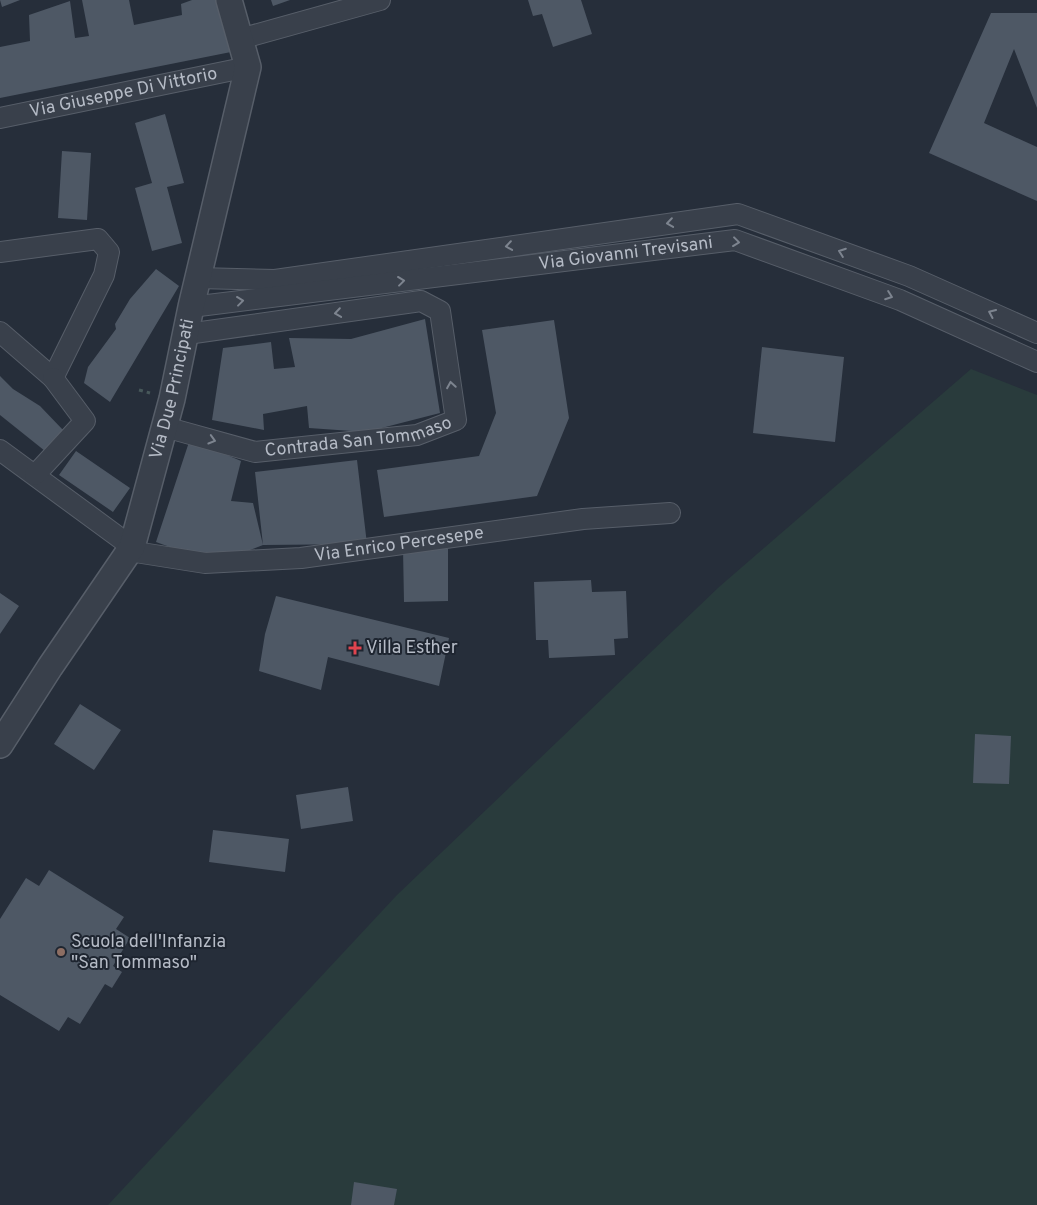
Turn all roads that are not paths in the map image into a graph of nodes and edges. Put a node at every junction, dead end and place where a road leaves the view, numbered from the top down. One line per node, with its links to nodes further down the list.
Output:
1 (229, 0): 3 (street)
2 (380, 0): 3 (street)
3 (240, 40): 4 (street)
4 (248, 66): 5 (street, Via Giuseppe Di Vittorio); 7 (street, Via Due Principati)
5 (0, 118)
6 (0, 252): 13 (street)
7 (198, 278): 8 (street, Via Due Principati); 10 (street, Via Giovanni Trevisani, one-way to 7)
8 (191, 307): 11 (street, Via Due Principati); 12 (street, Via Giovanni Trevisani, one-way to 12)
9 (0, 332): 13 (street)
10 (1037, 333)
11 (187, 334): 14 (street, Via Due Principati); 14 (street, Contrada San Tommaso, one-way to 11)
12 (1037, 362)
13 (52, 378): 16 (street)
14 (165, 427): 18 (street, Via Due Principati)
15 (1, 453): 16 (street)
16 (35, 475): 18 (street)
17 (670, 513): 18 (street, Via Enrico Percesepe)
18 (130, 549): 19 (street, Via Due Principati)
19 (0, 745)

